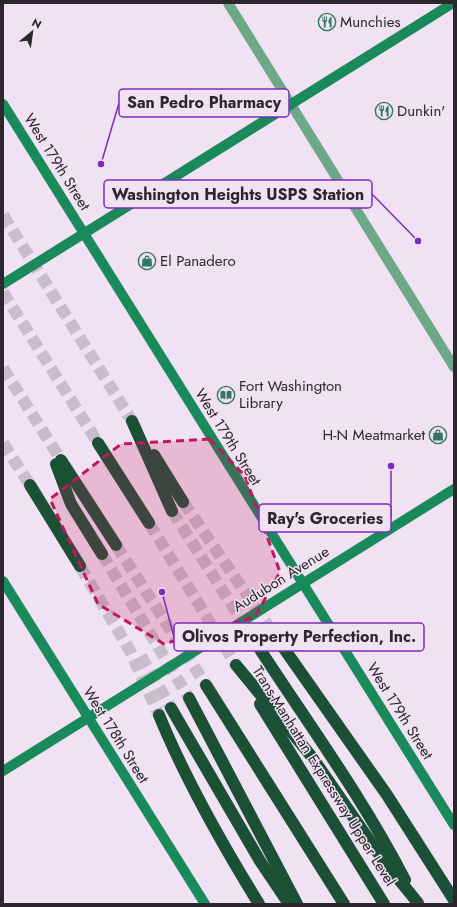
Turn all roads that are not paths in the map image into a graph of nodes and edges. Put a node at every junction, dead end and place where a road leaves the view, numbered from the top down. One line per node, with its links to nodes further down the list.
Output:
1 (228, 3): 4 (street)
2 (453, 3): 4 (main road)
3 (3, 104): 5 (main road, West 179th Street)
4 (291, 104): 5 (main road); 7 (street)
5 (84, 234): 6 (main road); 18 (main road, West 179th Street)
6 (3, 284)
7 (454, 367)
8 (98, 443): 13 (highway)
9 (30, 485): 16 (highway)
10 (454, 489): 18 (main road, Audubon Avenue)
11 (183, 502): 12 (highway)
12 (172, 511)
13 (149, 523)
14 (116, 545): 15 (highway)
15 (102, 554)
16 (80, 566)
17 (3, 581): 25 (main road, West 178th Street)
18 (302, 583): 25 (main road, Audubon Avenue); 27 (main road, West 179th Street)
19 (278, 640): 28 (highway)
20 (261, 651): 35 (highway)
21 (206, 685): 33 (highway)
22 (189, 698): 32 (highway)
23 (171, 708): 31 (highway)
24 (160, 715): 30 (highway)
25 (88, 718): 26 (main road, Audubon Avenue); 29 (main road, West 178th Street)
26 (3, 771)
27 (454, 825)
28 (454, 900)
29 (204, 904)
30 (259, 904)
31 (289, 904)
32 (297, 904)
33 (344, 904)
34 (384, 904): 35 (highway, Trans-Manhattan Expressway Upper Level)
35 (418, 904)

